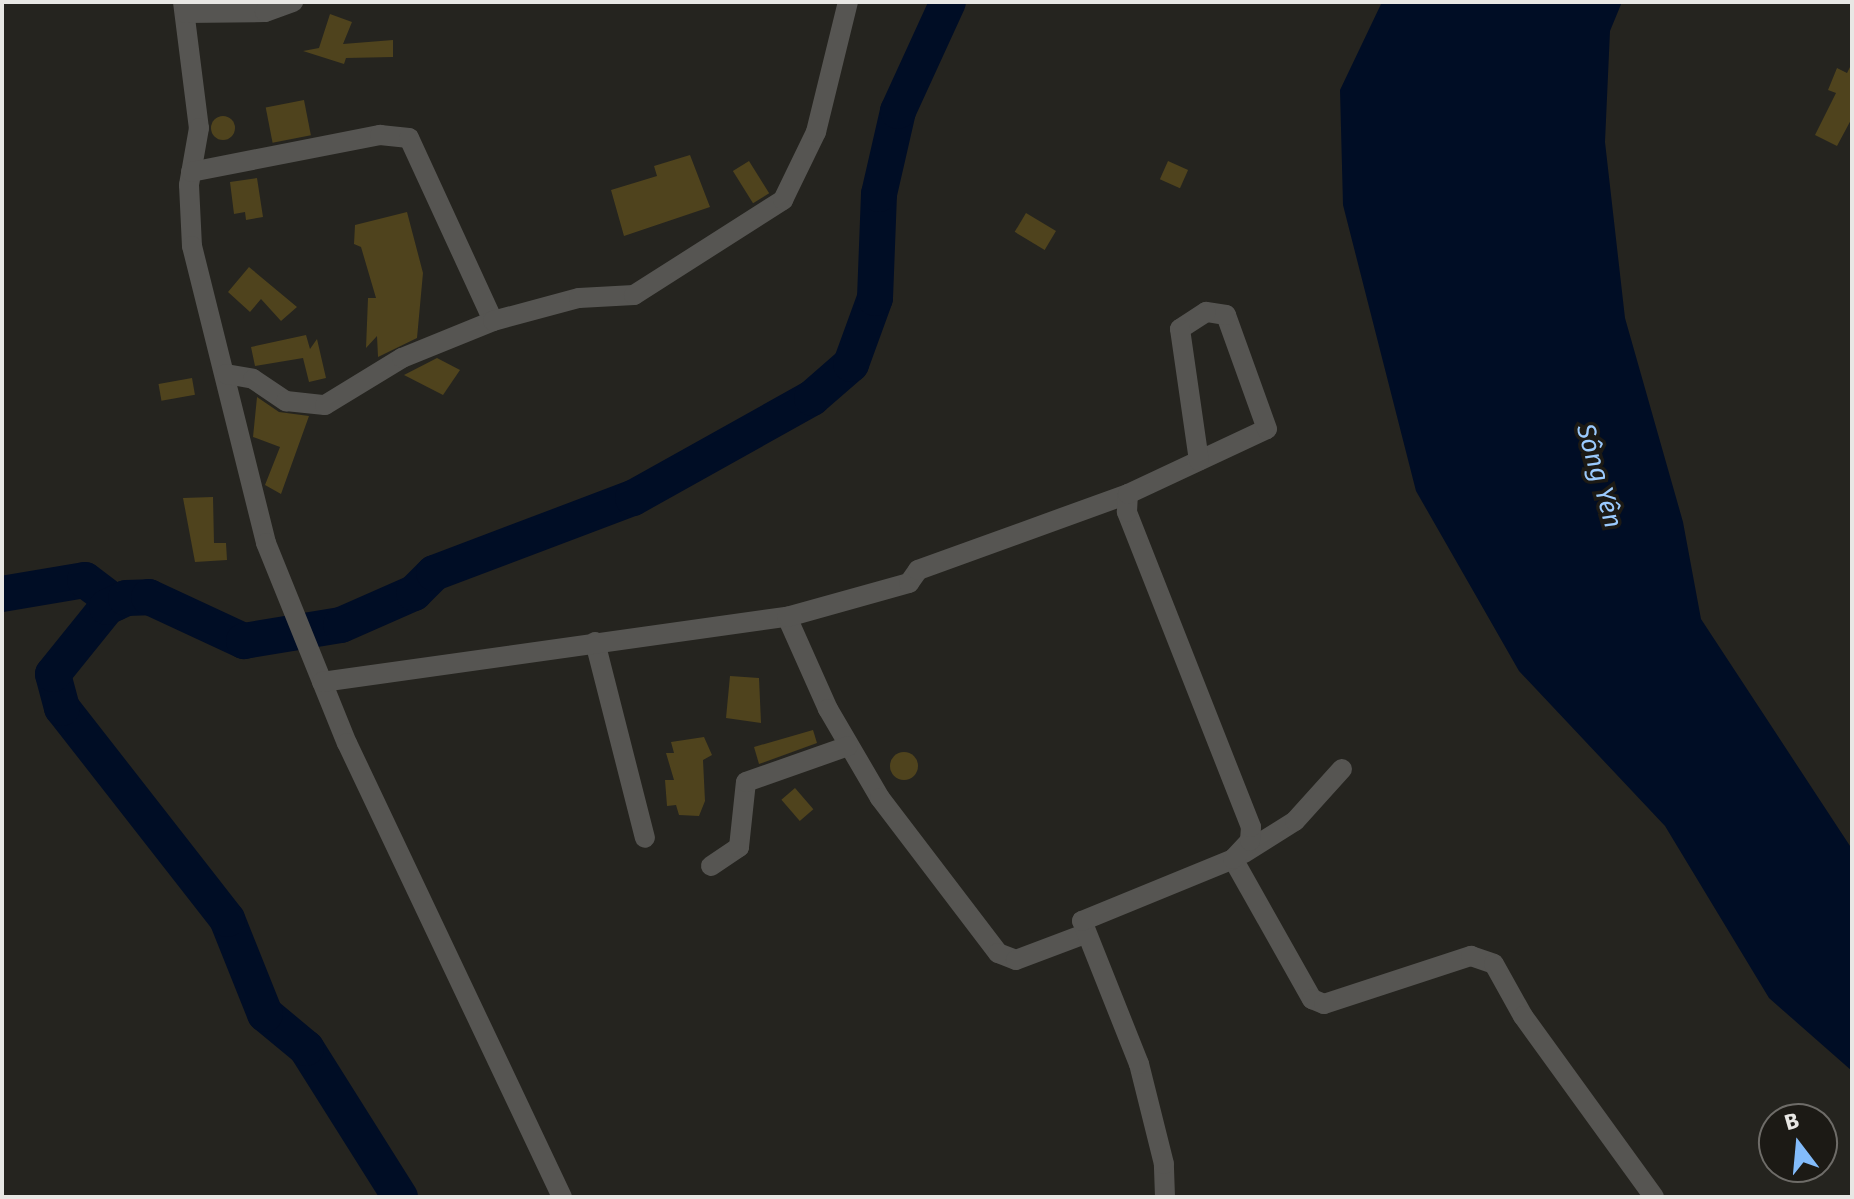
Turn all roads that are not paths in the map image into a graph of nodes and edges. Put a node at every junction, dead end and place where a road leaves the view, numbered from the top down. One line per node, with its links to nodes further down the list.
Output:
1 (293, 2): 3 (street)
2 (848, 2): 5 (street)
3 (184, 8): 4 (street)
4 (191, 172): 5 (street); 6 (street)
5 (493, 321): 6 (street)
6 (226, 374): 11 (street)
7 (1199, 461): 7 (street); 8 (street)
8 (1128, 494): 9 (street); 15 (street)
9 (787, 617): 10 (street); 12 (street)
10 (595, 642): 11 (street); 14 (street)
11 (318, 672): 18 (street)
12 (848, 746): 16 (street); 17 (street)
13 (1342, 769): 15 (street)
14 (645, 838)
15 (1239, 856): 17 (street); 20 (street)
16 (711, 866)
17 (1082, 935): 19 (street)
18 (562, 1197)
19 (1165, 1197)
20 (1654, 1197)

